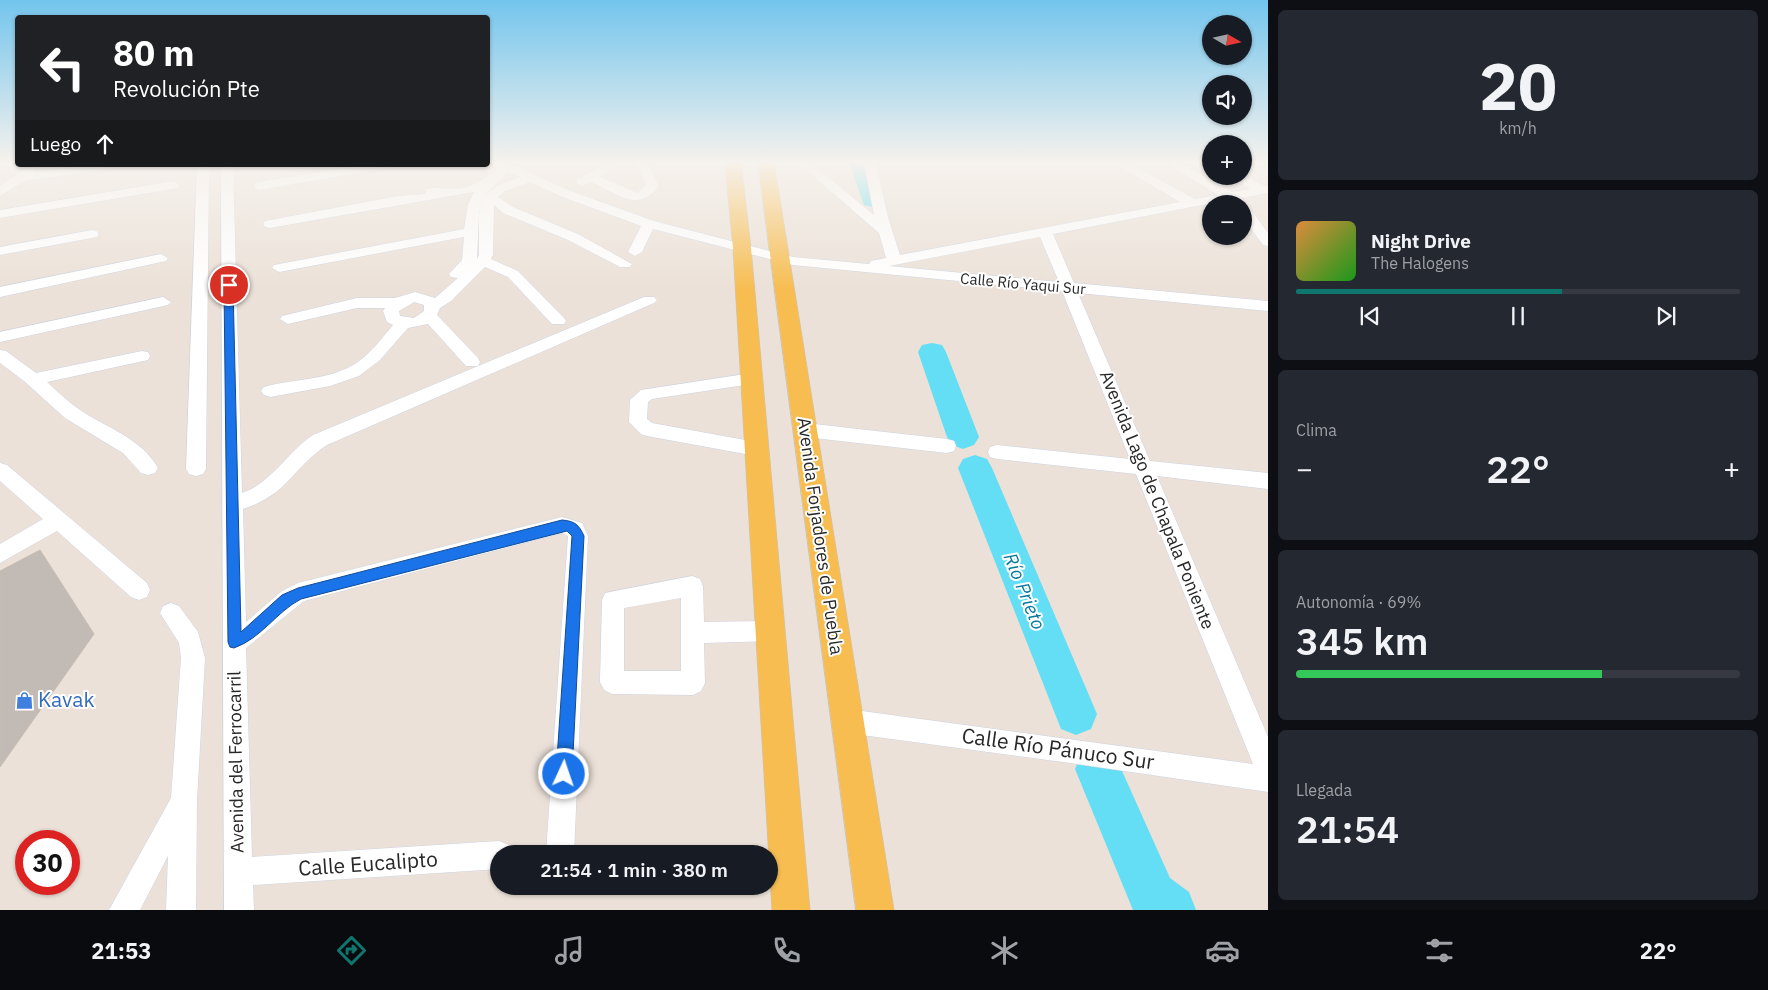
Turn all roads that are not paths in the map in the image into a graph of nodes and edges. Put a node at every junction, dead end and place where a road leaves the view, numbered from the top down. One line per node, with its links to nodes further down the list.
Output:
1 (57, 204): 16 (street)
2 (202, 204): 58 (street)
3 (228, 204): 61 (street, Avenida del Ferrocarril)
4 (374, 204): 18 (street)
5 (474, 204): 22 (street)
6 (486, 204): 15 (street)
7 (503, 204): 14 (street)
8 (595, 204): 19 (street, Calle Río Yaqui Sur)
9 (737, 204): 25 (main road)
10 (772, 204): 28 (main road, Avenida Forjadores de Puebla)
11 (853, 204): 20 (street)
12 (879, 204): 20 (street)
13 (1184, 204): 21 (street)
14 (508, 210): 15 (street); 32 (street)
15 (486, 213): 31 (street)
16 (0, 214)
17 (1252, 221): 24 (street)
18 (270, 224)
19 (649, 224): 25 (street, Calle Río Yaqui Sur); 27 (street)
20 (885, 231): 30 (street)
21 (1045, 231): 30 (street); 35 (street, Avenida Lago de Chapala Poniente)
22 (471, 232): 33 (street); 41 (street)
23 (92, 234): 26 (street)
24 (1268, 242)
25 (742, 248): 28 (street, Calle Río Yaqui Sur); 50 (main road)
26 (0, 251)
27 (635, 252)
28 (779, 257): 34 (street, Calle Río Yaqui Sur); 52 (main road, Avenida Forjadores de Puebla)
29 (161, 258): 36 (street)
30 (894, 260): 34 (street)
31 (483, 261): 41 (street); 43 (street)
32 (625, 264)
33 (279, 268)
34 (860, 268): 35 (street, Calle Río Yaqui Sur)
35 (1070, 288): 40 (street, Calle Río Yaqui Sur); 56 (street, Avenida Lago de Chapala Poniente)
36 (0, 292)
37 (649, 300): 61 (street)
38 (163, 302): 45 (street)
39 (397, 303): 41 (street); 42 (street); 44 (street)
40 (1268, 306)
41 (430, 307): 44 (street); 48 (street)
42 (288, 319)
43 (558, 321)
44 (404, 323): 51 (street)
45 (0, 337)
46 (0, 355): 49 (street)
47 (142, 356): 49 (street)
48 (472, 362)
49 (34, 379): 57 (street)
50 (752, 379): 54 (main road); 54 (street)
51 (270, 391)
52 (804, 430): 53 (street); 71 (main road, Avenida Forjadores de Puebla)
53 (946, 446)
54 (756, 449): 68 (main road)
55 (997, 452): 56 (street)
56 (1143, 467): 60 (street); 72 (street, Avenida Lago de Chapala Poniente)
57 (148, 468)
58 (196, 469)
59 (0, 470): 62 (street)
60 (1268, 481)
61 (232, 504): 70 (street, Avenida del Ferrocarril)
62 (58, 521): 64 (street); 65 (street)
63 (575, 529): 66 (street); 75 (street)
64 (0, 554)
65 (139, 590)
66 (298, 593): 70 (street)
67 (171, 613): 74 (street)
68 (770, 631): 69 (street); 76 (main road)
69 (693, 633): 69 (street)
70 (234, 642): 79 (street, Avenida del Ferrocarril)
71 (847, 721): 73 (street, Calle Río Pánuco Sur); 84 (main road, Avenida Forjadores de Puebla)
72 (1268, 768)
73 (1268, 779)
74 (184, 800): 80 (street); 81 (street)
75 (561, 845)
76 (777, 845)
77 (490, 856): 79 (street, Calle Eucalipto)
78 (778, 861): 83 (main road)
79 (238, 872): 82 (street, Avenida del Ferrocarril)
80 (124, 910)
81 (181, 910)
82 (238, 910)
83 (791, 910)
84 (875, 910)

